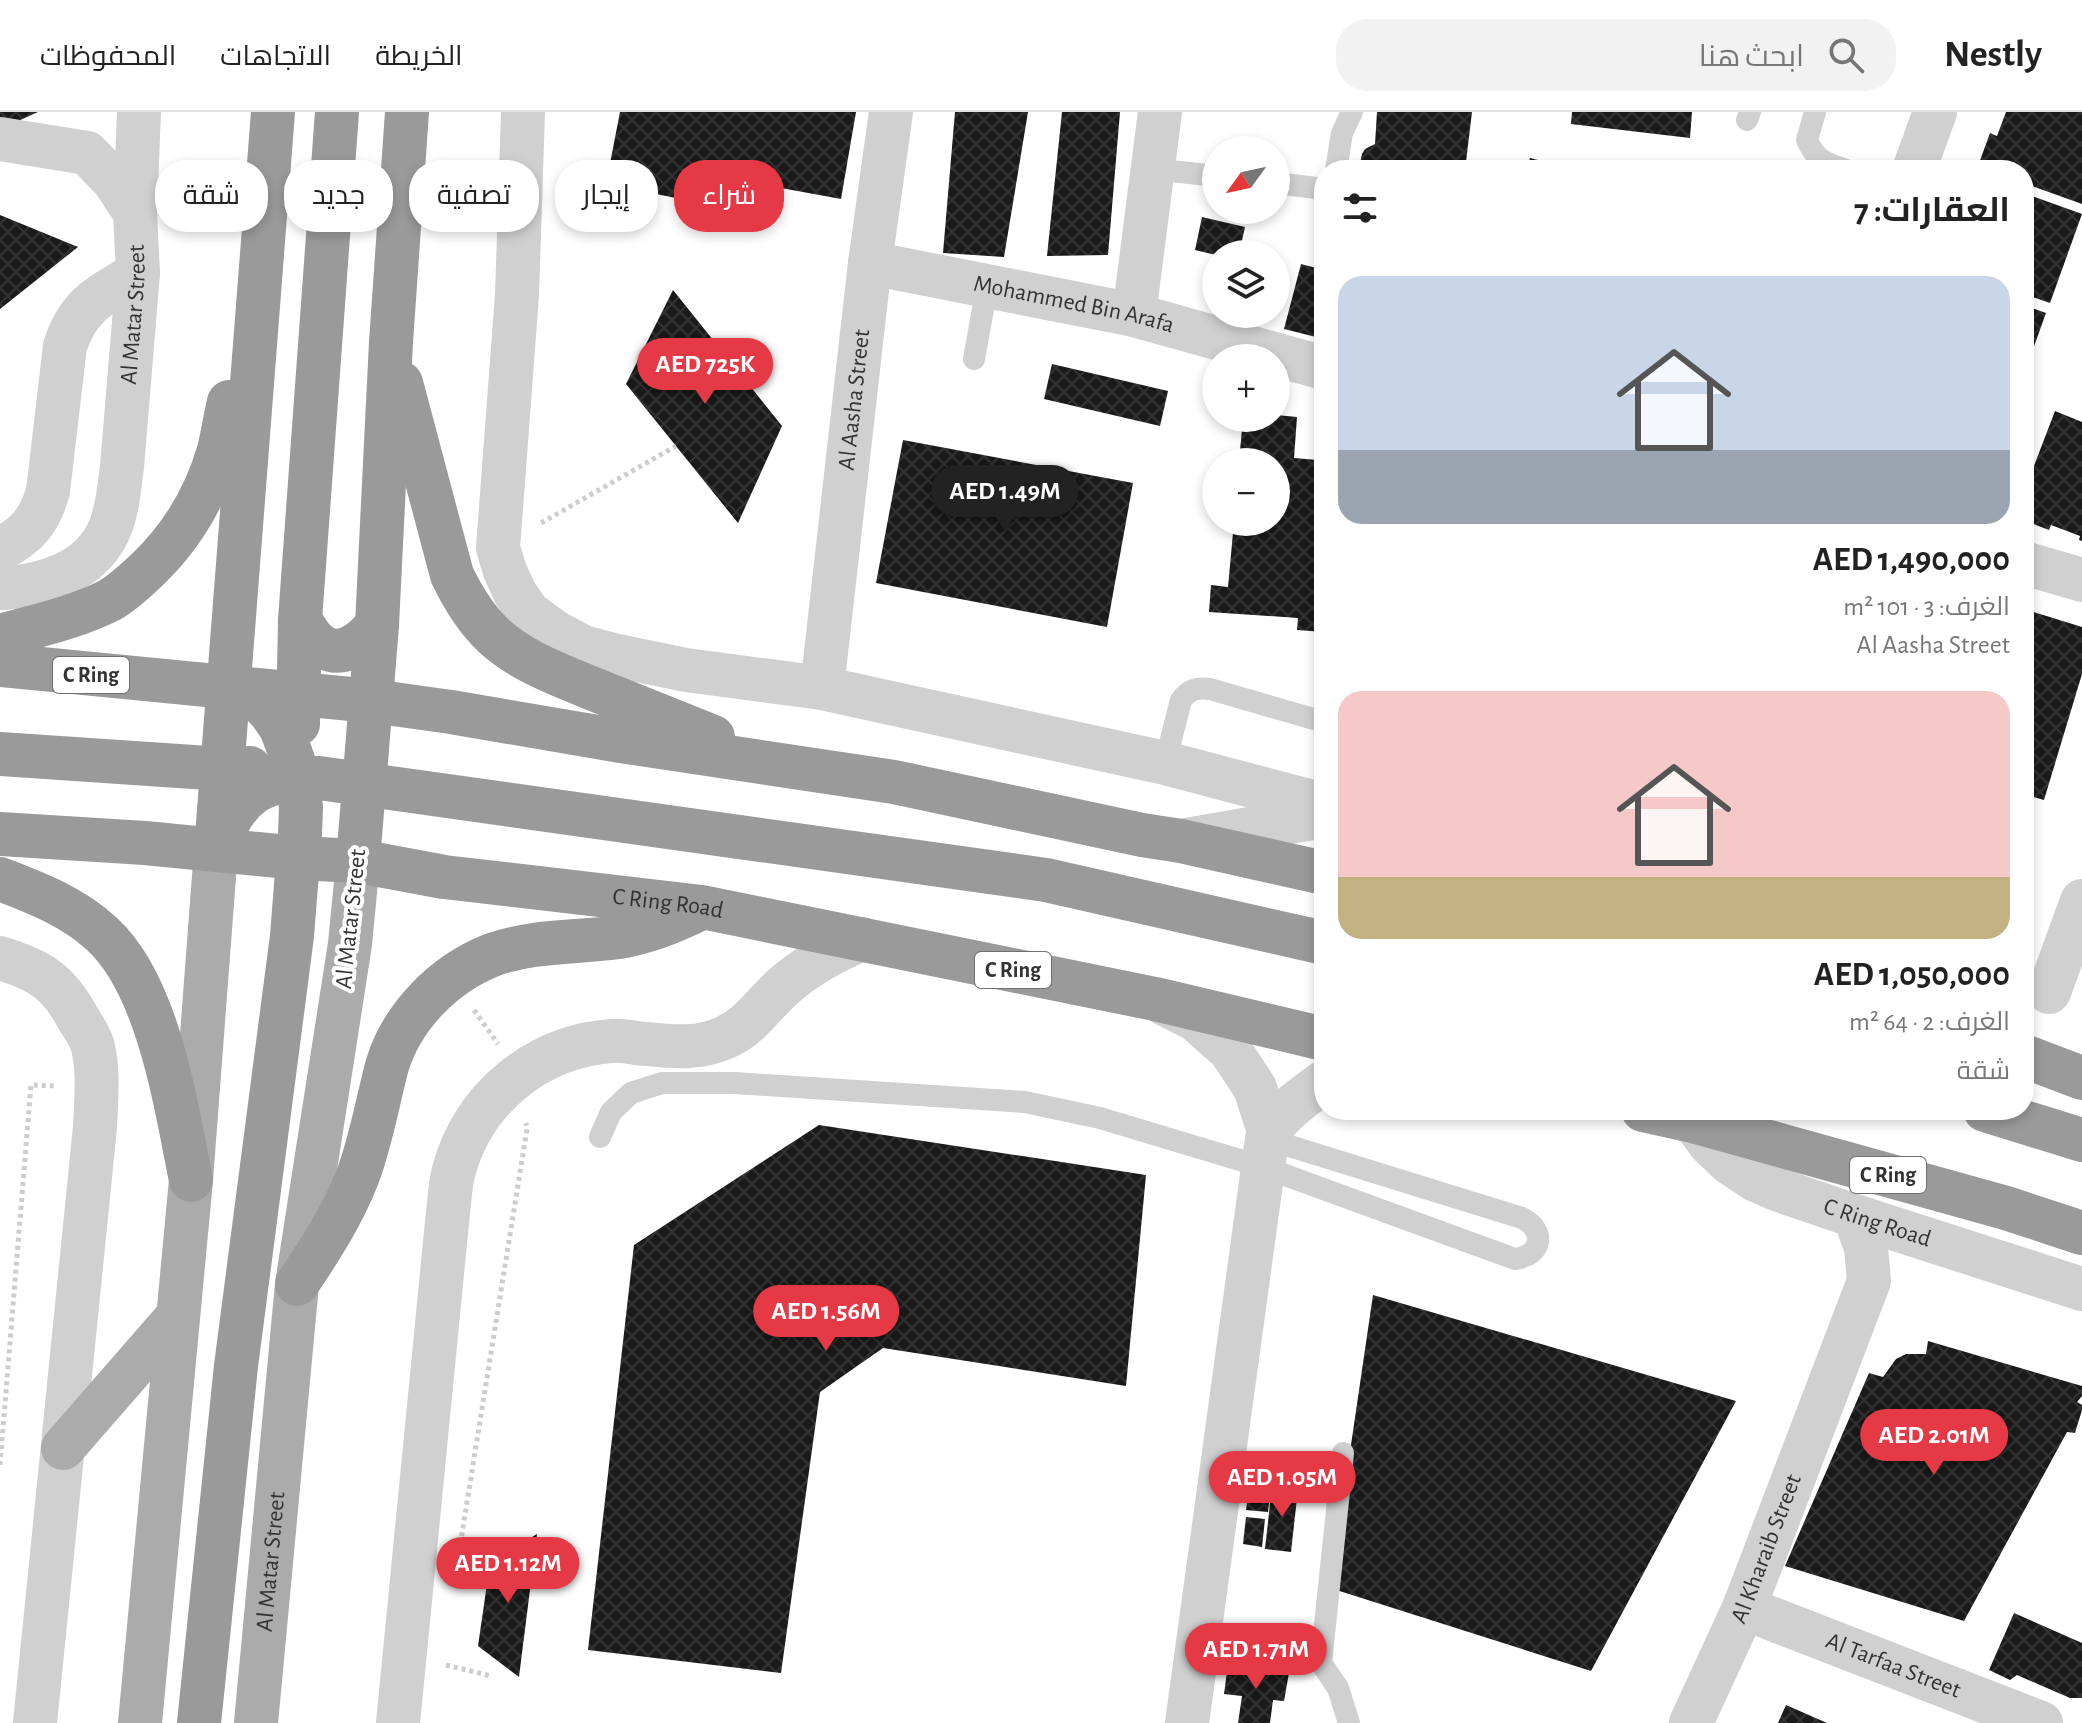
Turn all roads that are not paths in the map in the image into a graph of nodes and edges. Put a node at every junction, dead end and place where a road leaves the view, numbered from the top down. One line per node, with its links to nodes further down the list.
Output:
1 (273, 112): 19 (highway)
2 (337, 112): 35 (highway)
3 (407, 112): 28 (highway, Al Matar Street)
4 (523, 112): 40 (street)
5 (891, 112): 24 (street, Al Aasha Street)
6 (1160, 112): 16 (street)
7 (1352, 112): 13 (lane)
8 (1815, 112): 14 (lane)
9 (1935, 112): 15 (street)
10 (139, 115): 12 (street); 21 (street, Al Matar Street)
11 (0, 139): 12 (street)
12 (87, 153): 21 (street)
13 (1338, 160)
14 (1821, 160)
15 (1918, 160)
16 (1153, 169): 17 (lane); 27 (street)
17 (1202, 174)
18 (1290, 185): 20 (lane)
19 (268, 186)
20 (1314, 188)
21 (135, 213): 25 (street, Al Matar Street)
22 (265, 232): 37 (highway)
23 (265, 232): 39 (highway)
24 (870, 263): 26 (street, Mohammed Bin Arafa); 40 (street, Al Aasha Street)
25 (138, 273): 31 (street); 34 (street, Al Matar Street)
26 (987, 287): 27 (street, Mohammed Bin Arafa); 29 (lane)
27 (1134, 315): 30 (street, Mohammed Bin Arafa)
28 (391, 342): 36 (highway, Al Matar Street); 46 (highway)
29 (974, 359)
30 (1314, 365)
31 (0, 549)
32 (2034, 566): 33 (street)
33 (2082, 580)
34 (0, 588)
35 (300, 620): 36 (highway); 41 (highway)
36 (377, 625): 42 (highway, Al Matar Street)
37 (0, 636)
38 (0, 665): 39 (highway, C Ring)
39 (229, 688): 41 (highway, C Ring); 47 (highway); 48 (highway)
40 (822, 688): 45 (street)
41 (298, 694): 42 (highway, C Ring); 48 (highway)
42 (372, 701): 46 (highway, C Ring); 48 (highway); 49 (highway, Al Matar Street)
43 (1314, 719): 45 (lane)
44 (0, 754): 47 (highway)
45 (1165, 763): 50 (street)
46 (782, 764): 53 (highway, C Ring)
47 (223, 769): 48 (highway); 54 (highway)
48 (299, 773): 49 (highway); 54 (highway); 55 (highway); 56 (highway)
49 (365, 784): 56 (highway, Al Matar Street); 62 (highway)
50 (1314, 802)
51 (1314, 818): 53 (street)
52 (0, 834): 54 (highway, C Ring Road / C Ring)
53 (1181, 841): 57 (highway, C Ring)
54 (216, 850): 55 (highway, C Ring Road / C Ring); 76 (main road)
55 (299, 858): 56 (highway, C Ring Road / C Ring); 92 (highway)
56 (358, 861): 60 (highway, C Ring Road / C Ring); 82 (main road, Al Matar Street)
57 (1314, 871)
58 (0, 879): 76 (highway)
59 (2082, 901): 64 (street)
60 (702, 907): 61 (highway, C Ring Road / C Ring); 82 (highway)
61 (863, 939): 65 (highway, C Ring Road / C Ring); 88 (street)
62 (1314, 941)
63 (0, 958): 85 (street)
64 (2052, 993)
65 (1155, 999): 66 (highway, C Ring Road / C Ring); 75 (street)
66 (1314, 1037)
67 (2034, 1060): 68 (highway)
68 (2082, 1078)
69 (1314, 1089): 75 (street)
70 (1688, 1120): 72 (highway, C Ring Road / C Ring)
71 (2017, 1120): 74 (highway)
72 (1693, 1121): 77 (highway, C Ring Road / C Ring); 78 (street, C Ring Road)
73 (600, 1137): 75 (lane)
74 (2082, 1140)
75 (1266, 1146): 75 (lane); 94 (street)
76 (191, 1180): 84 (main road)
77 (2006, 1208): 79 (highway, C Ring Road / C Ring); 80 (street)
78 (1855, 1216): 80 (street, C Ring Road); 81 (street, Al Kharaib Street)
79 (2082, 1233)
80 (1937, 1241): 81 (street); 83 (street, C Ring Road)
81 (1869, 1281): 87 (street, Al Kharaib Street)
82 (297, 1284): 93 (main road, Al Matar Street)
83 (2082, 1289)
84 (178, 1316): 85 (main road); 91 (main road)
85 (63, 1448): 90 (street)
86 (1343, 1453): 95 (lane)
87 (1744, 1608): 89 (street, Al Tarfaa Street); 96 (street, Al Kharaib Street)
88 (401, 1719)
89 (2023, 1720)
90 (35, 1723)
91 (140, 1723)
92 (199, 1723)
93 (256, 1723)
94 (1187, 1723)
95 (1349, 1723)
96 (1691, 1723)

